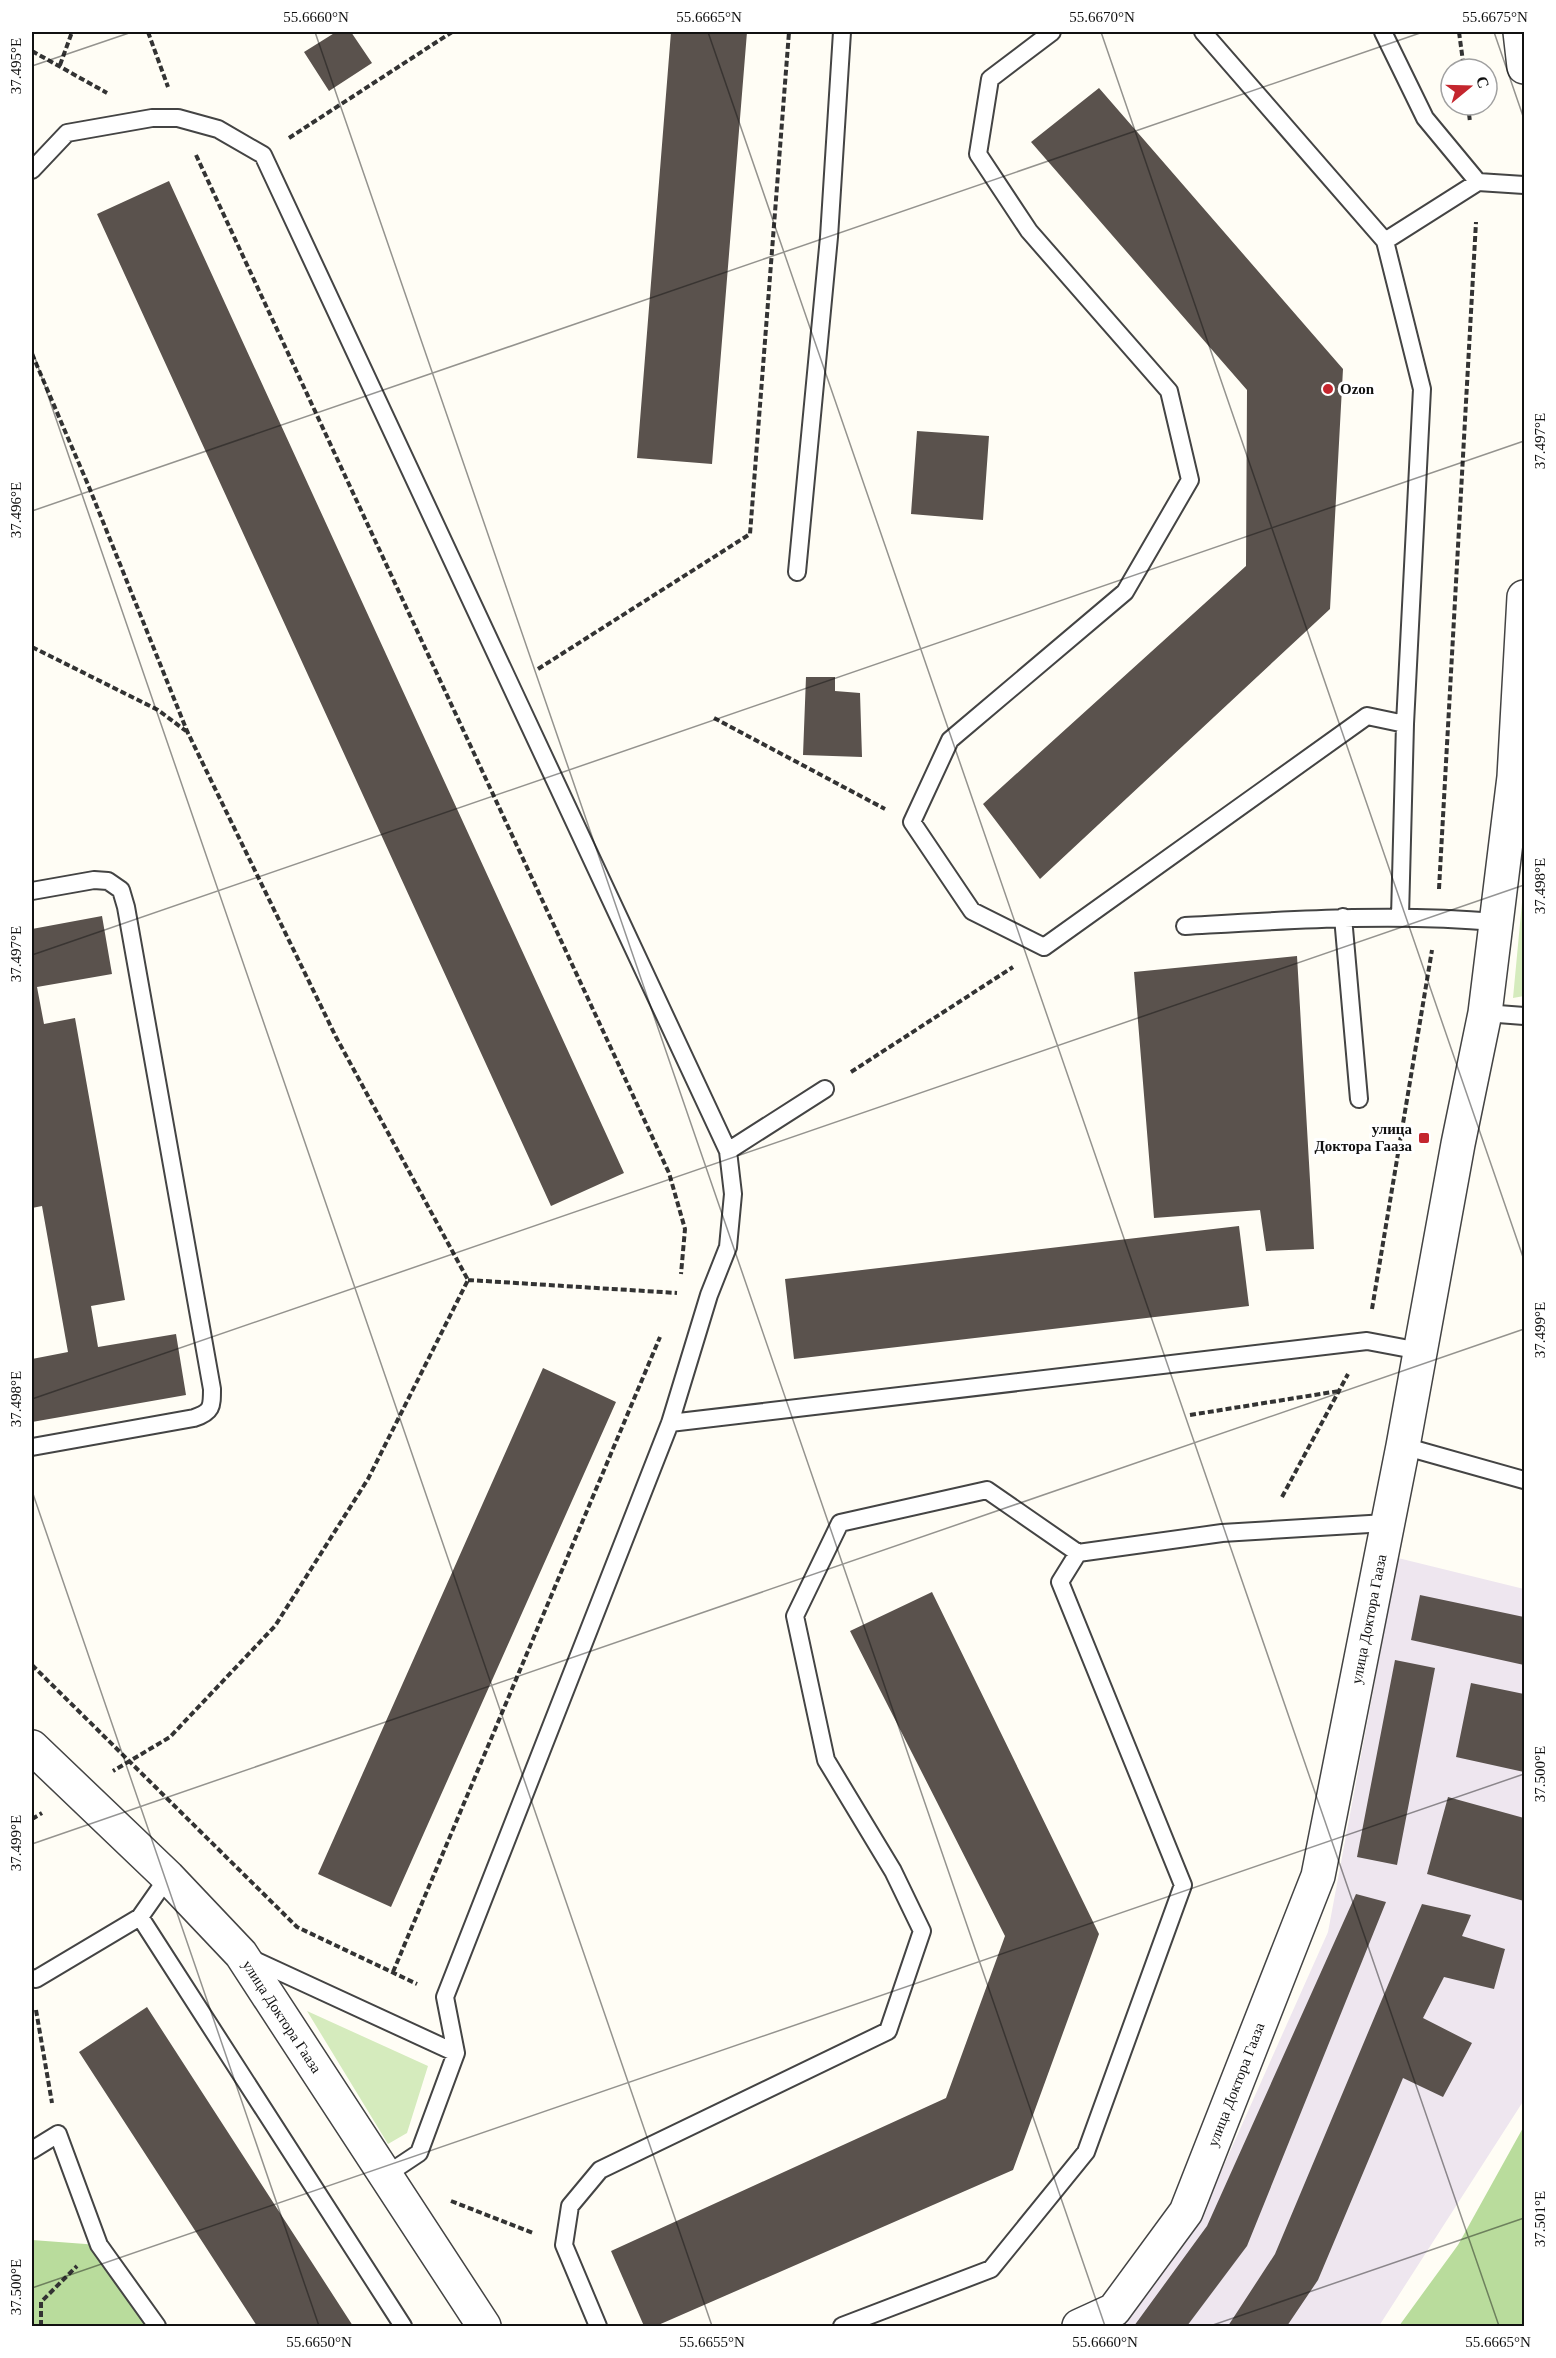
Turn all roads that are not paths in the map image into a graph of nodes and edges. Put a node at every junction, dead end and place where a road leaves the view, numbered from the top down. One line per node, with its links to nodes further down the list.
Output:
1 (842, 32): 11 (lane)
2 (1052, 32): 13 (lane)
3 (1203, 32): 10 (lane)
4 (1383, 32): 8 (lane)
5 (1520, 32): 6 (street)
6 (1524, 67)
7 (32, 170): 23 (lane)
8 (1478, 182): 9 (lane); 10 (lane)
9 (1524, 185)
10 (1385, 241): 13 (lane)
11 (797, 572)
12 (1524, 597): 17 (street, улица Доктора Гааза)
13 (1405, 724): 16 (lane)
14 (32, 891): 27 (lane)
15 (1342, 917): 16 (lane); 18 (lane); 22 (lane)
16 (1400, 917): 17 (lane)
17 (1496, 922): 19 (street, улица Доктора Гааза)
18 (1185, 926)
19 (1485, 1012): 20 (lane); 24 (street, улица Доктора Гааза)
20 (1524, 1016)
21 (825, 1089): 23 (lane)
22 (1359, 1099)
23 (728, 1151): 25 (lane)
24 (1420, 1351): 25 (lane); 26 (street, улица Доктора Гааза)
25 (670, 1424): 36 (lane)
26 (1403, 1446): 28 (lane); 29 (street, улица Доктора Гааза)
27 (32, 1447)
28 (1524, 1480)
29 (1386, 1523): 30 (lane); 44 (street, улица Доктора Гааза)
30 (1078, 1552): 42 (lane); 43 (lane)
31 (32, 1747): 32 (street, улица Доктора Гааза)
32 (168, 1877): 33 (lane); 34 (street, улица Доктора Гааза)
33 (140, 1917): 35 (lane); 40 (lane)
34 (241, 1954): 36 (lane); 38 (street, улица Доктора Гааза)
35 (34, 1979)
36 (456, 2053): 38 (lane)
37 (32, 2150): 39 (lane)
38 (386, 2175): 41 (street, улица Доктора Гааза)
39 (157, 2326)
40 (403, 2326)
41 (484, 2326)
42 (598, 2326)
43 (842, 2326)
44 (1078, 2326)

